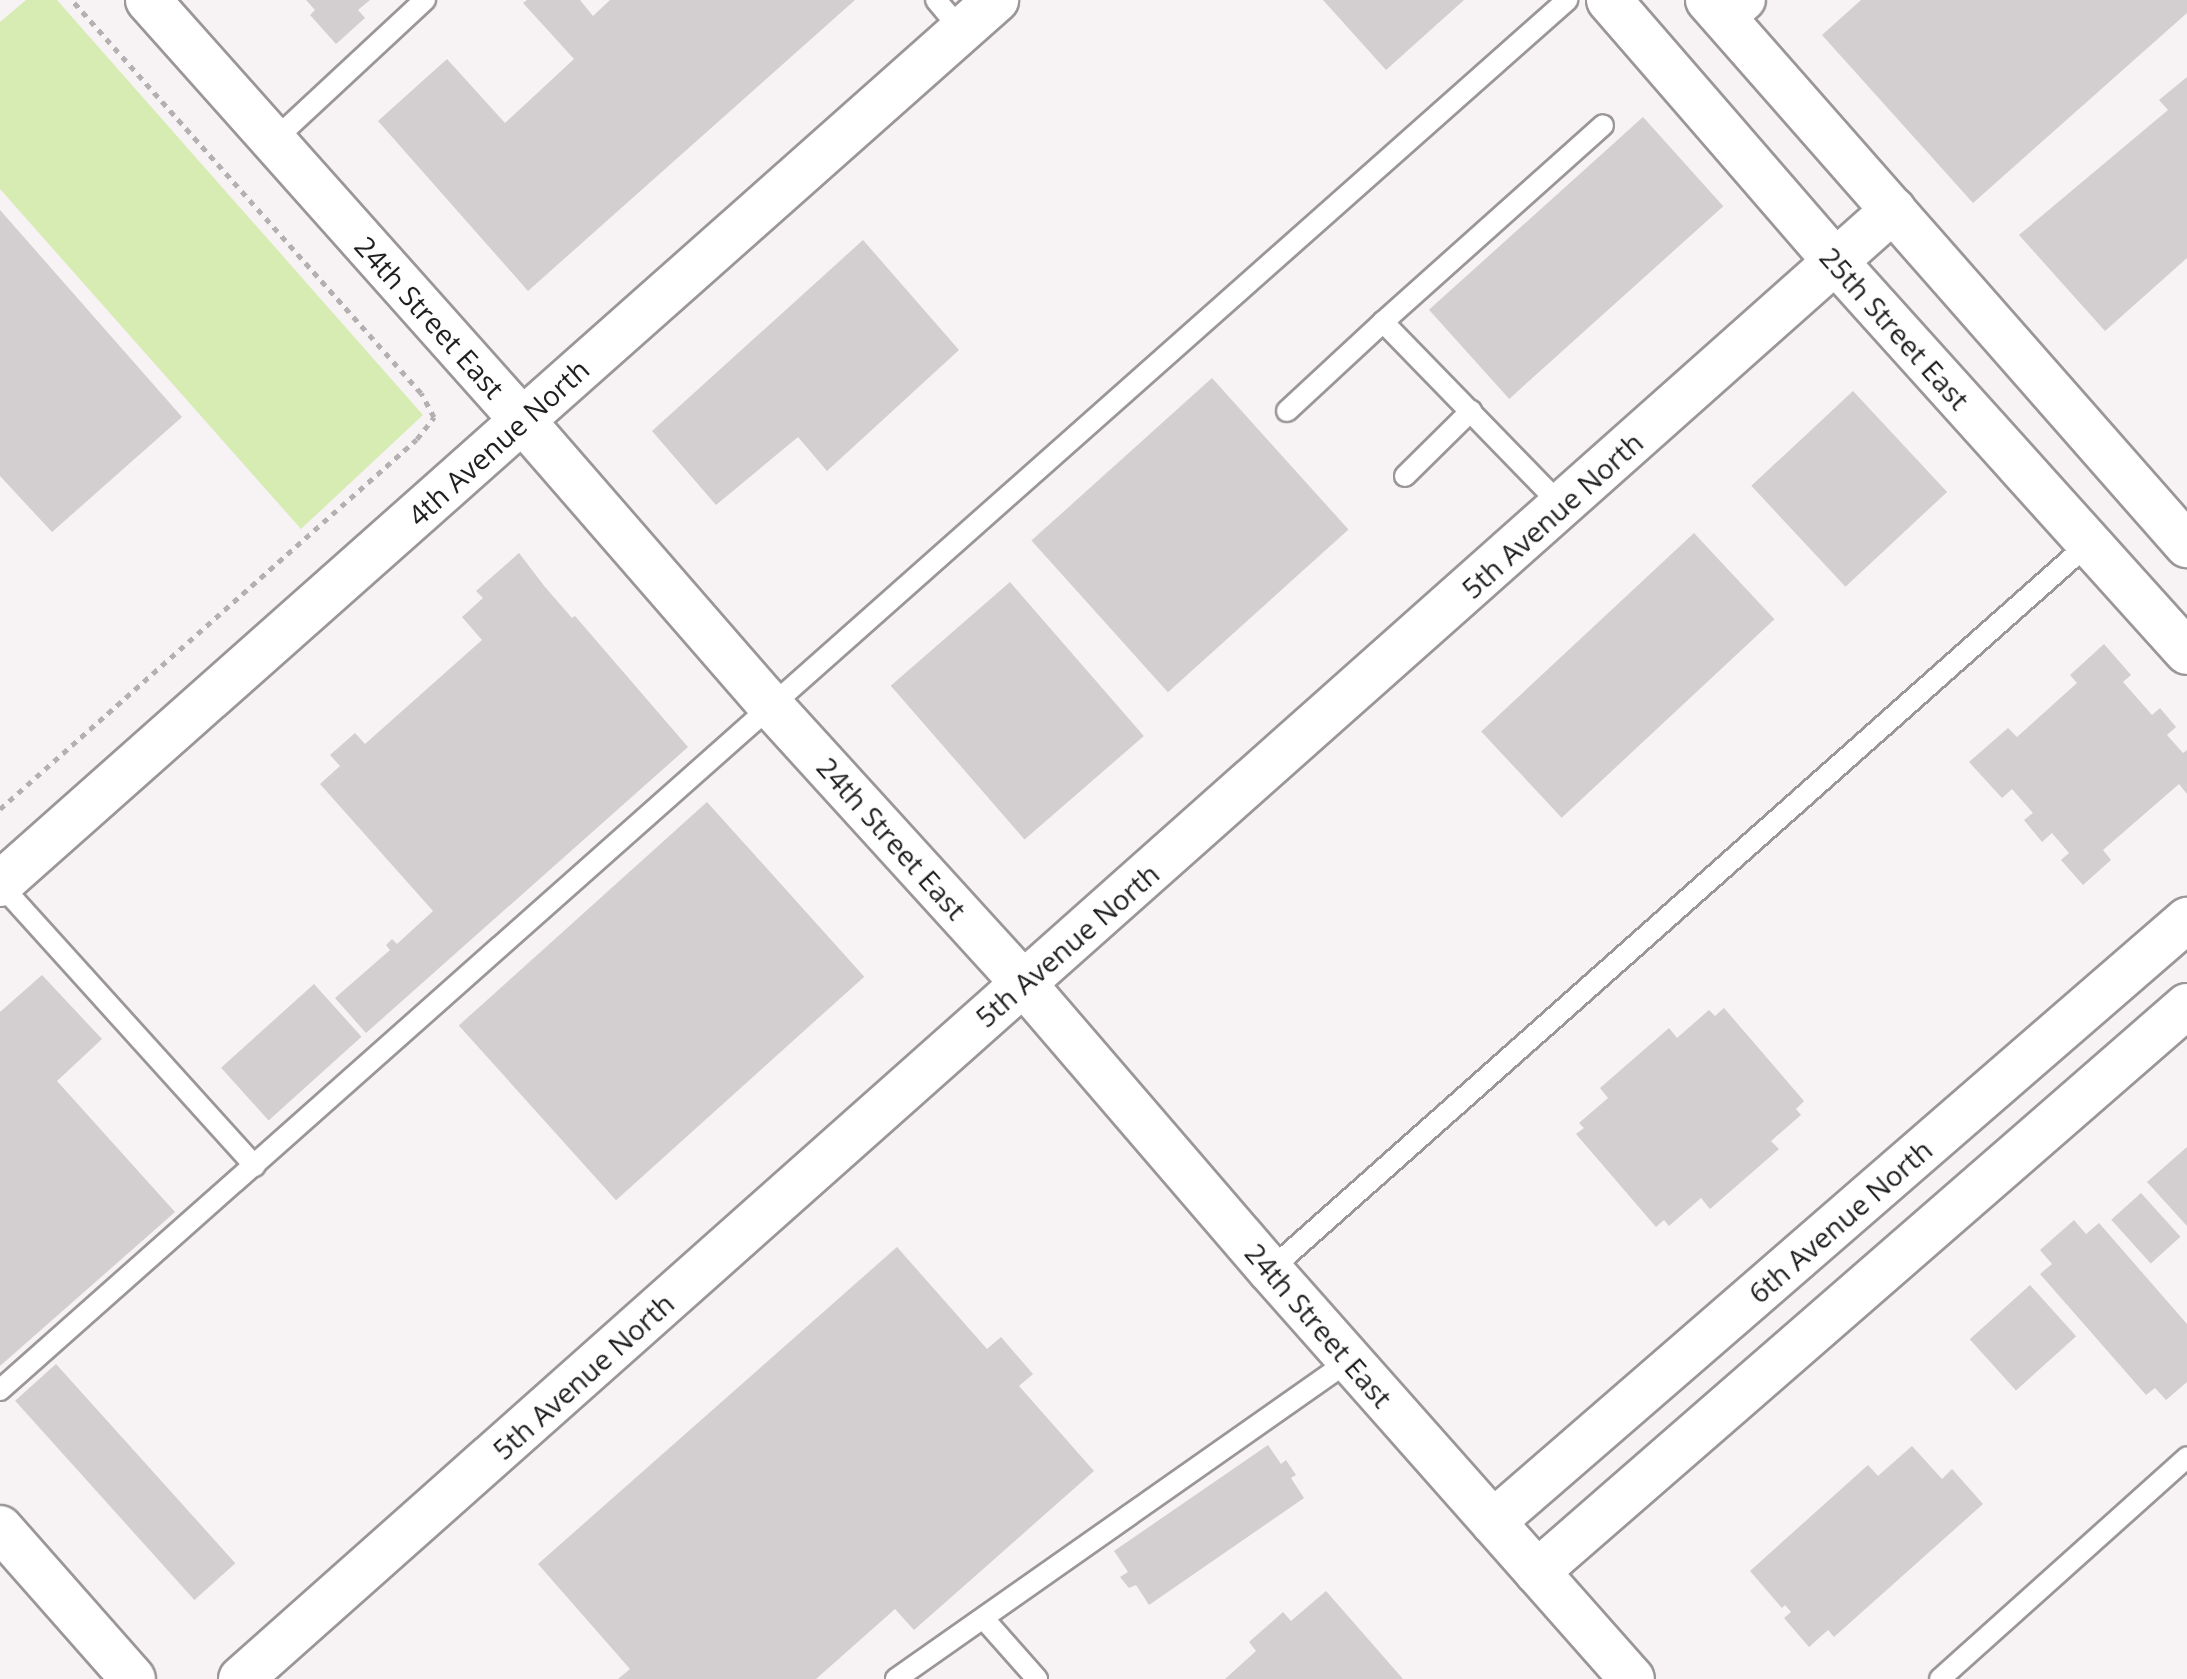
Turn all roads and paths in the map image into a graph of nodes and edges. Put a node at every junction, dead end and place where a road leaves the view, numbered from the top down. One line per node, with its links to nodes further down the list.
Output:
1 (72, 0): 23 (path)
2 (148, 0): 10 (street, 24th Street East)
3 (425, 0): 10 (lane)
4 (996, 0): 8 (street, 4th Avenue North)
5 (1567, 0): 22 (lane)
6 (1609, 0): 12 (street, 25th Street East)
7 (1726, 6): 11 (street)
8 (949, 15): 16 (street, 4th Avenue North)
9 (1603, 125): 13 (lane)
10 (272, 142): 16 (street, 24th Street East)
11 (1893, 210): 12 (street, 5th Avenue North); 20 (street)
12 (1835, 261): 18 (street, 5th Avenue North); 19 (street, 25th Street East)
13 (1383, 322): 14 (lane); 15 (lane)
14 (1287, 411)
15 (1471, 411): 17 (lane); 18 (lane)
16 (523, 421): 22 (street, 24th Street East); 24 (street, 4th Avenue North)
17 (1405, 476)
18 (1562, 506): 26 (street, 5th Avenue North)
19 (2089, 543): 21 (street, 25th Street East); 29 (lane)
20 (2187, 545)
21 (2187, 652)
22 (772, 707): 26 (street, 24th Street East); 28 (lane)
23 (0, 809)
24 (0, 884): 28 (lane)
25 (2187, 920): 33 (street, 6th Avenue North)
26 (1024, 984): 29 (street, 24th Street East); 38 (street, 5th Avenue North)
27 (2187, 1006): 35 (street)
28 (255, 1166): 31 (lane)
29 (1270, 1270): 30 (street, 24th Street East)
30 (1350, 1360): 33 (street, 24th Street East); 36 (lane)
31 (0, 1390)
32 (2187, 1457): 42 (lane)
33 (1493, 1522): 35 (street, 24th Street East)
34 (0, 1528): 37 (street)
35 (1537, 1572): 41 (street, 24th Street East)
36 (984, 1619): 39 (lane); 40 (lane)
37 (133, 1679)
38 (241, 1679)
39 (896, 1679)
40 (1037, 1679)
41 (1632, 1679)
42 (1940, 1679)

